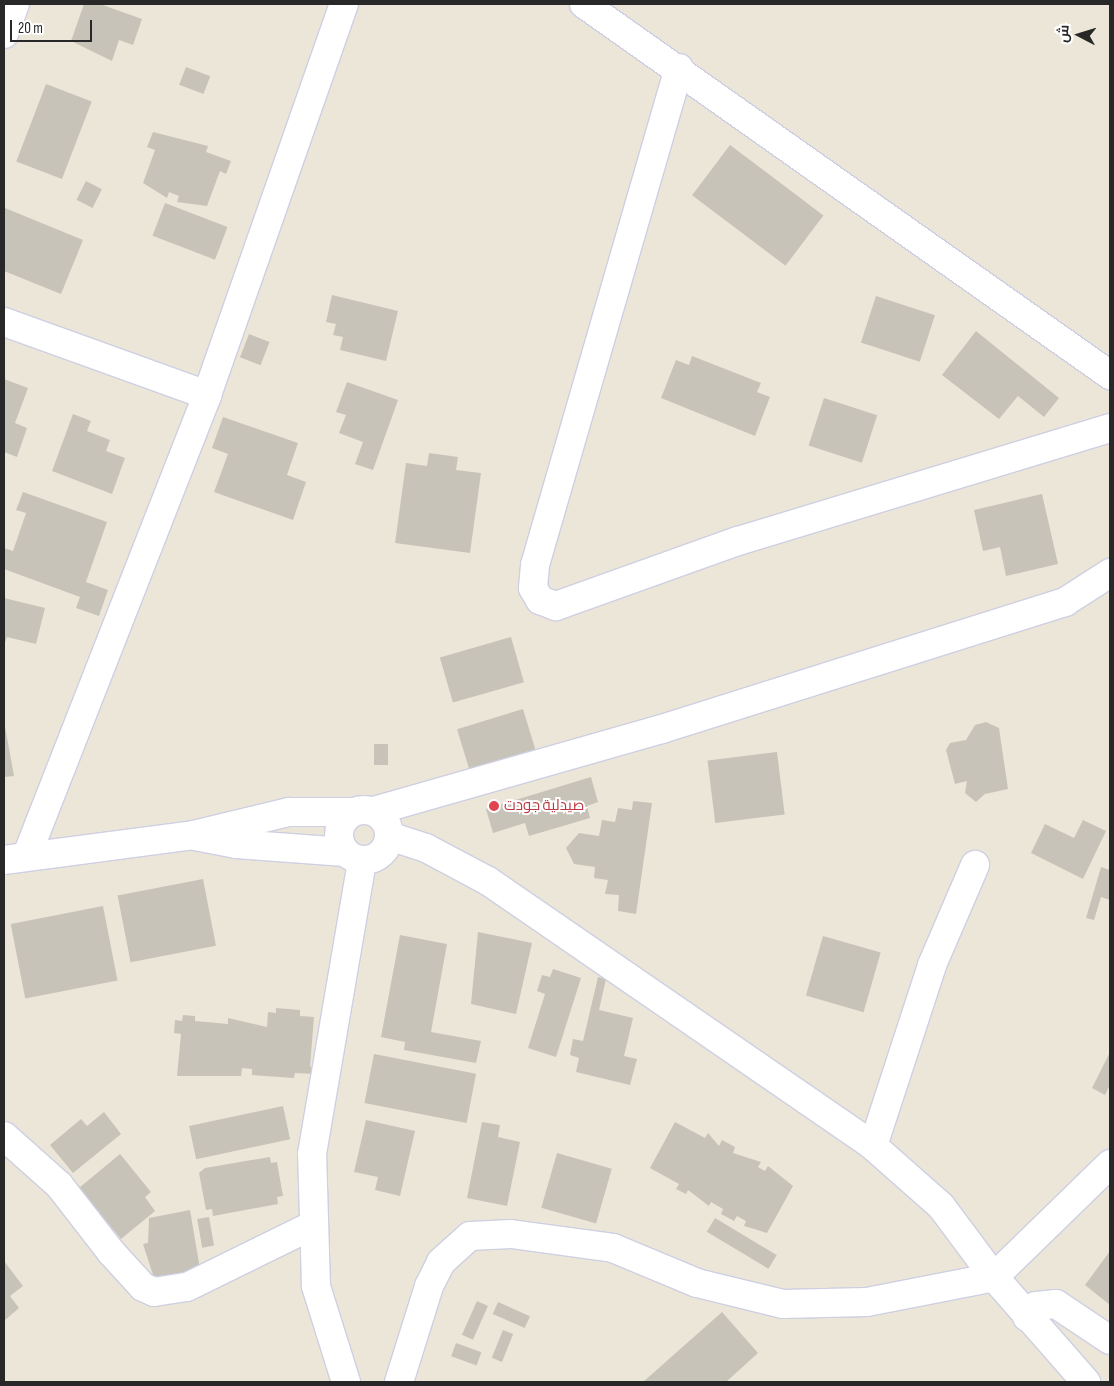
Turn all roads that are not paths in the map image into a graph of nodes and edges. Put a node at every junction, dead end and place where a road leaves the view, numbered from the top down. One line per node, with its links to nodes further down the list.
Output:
1 (15, 4): 4 (street)
2 (344, 4): 8 (street)
3 (584, 4): 5 (street)
4 (4, 34)
5 (680, 68): 7 (street); 9 (street)
6 (4, 322): 8 (street)
7 (1110, 375)
8 (206, 395): 15 (street)
9 (1110, 428)
10 (1110, 574): 11 (street)
11 (363, 812): 12 (street); 13 (street); 14 (street)
12 (193, 835): 14 (street); 15 (street)
13 (389, 836): 14 (street); 18 (street)
14 (353, 856): 20 (street)
15 (16, 857)
16 (975, 865): 18 (street)
17 (4, 1136): 20 (street)
18 (873, 1146): 21 (street)
19 (1110, 1164): 21 (street)
20 (313, 1225): 24 (street)
21 (994, 1277): 22 (street); 25 (street)
22 (1027, 1317): 23 (street); 26 (street)
23 (1110, 1340)
24 (346, 1382)
25 (399, 1382)
26 (1086, 1382)

